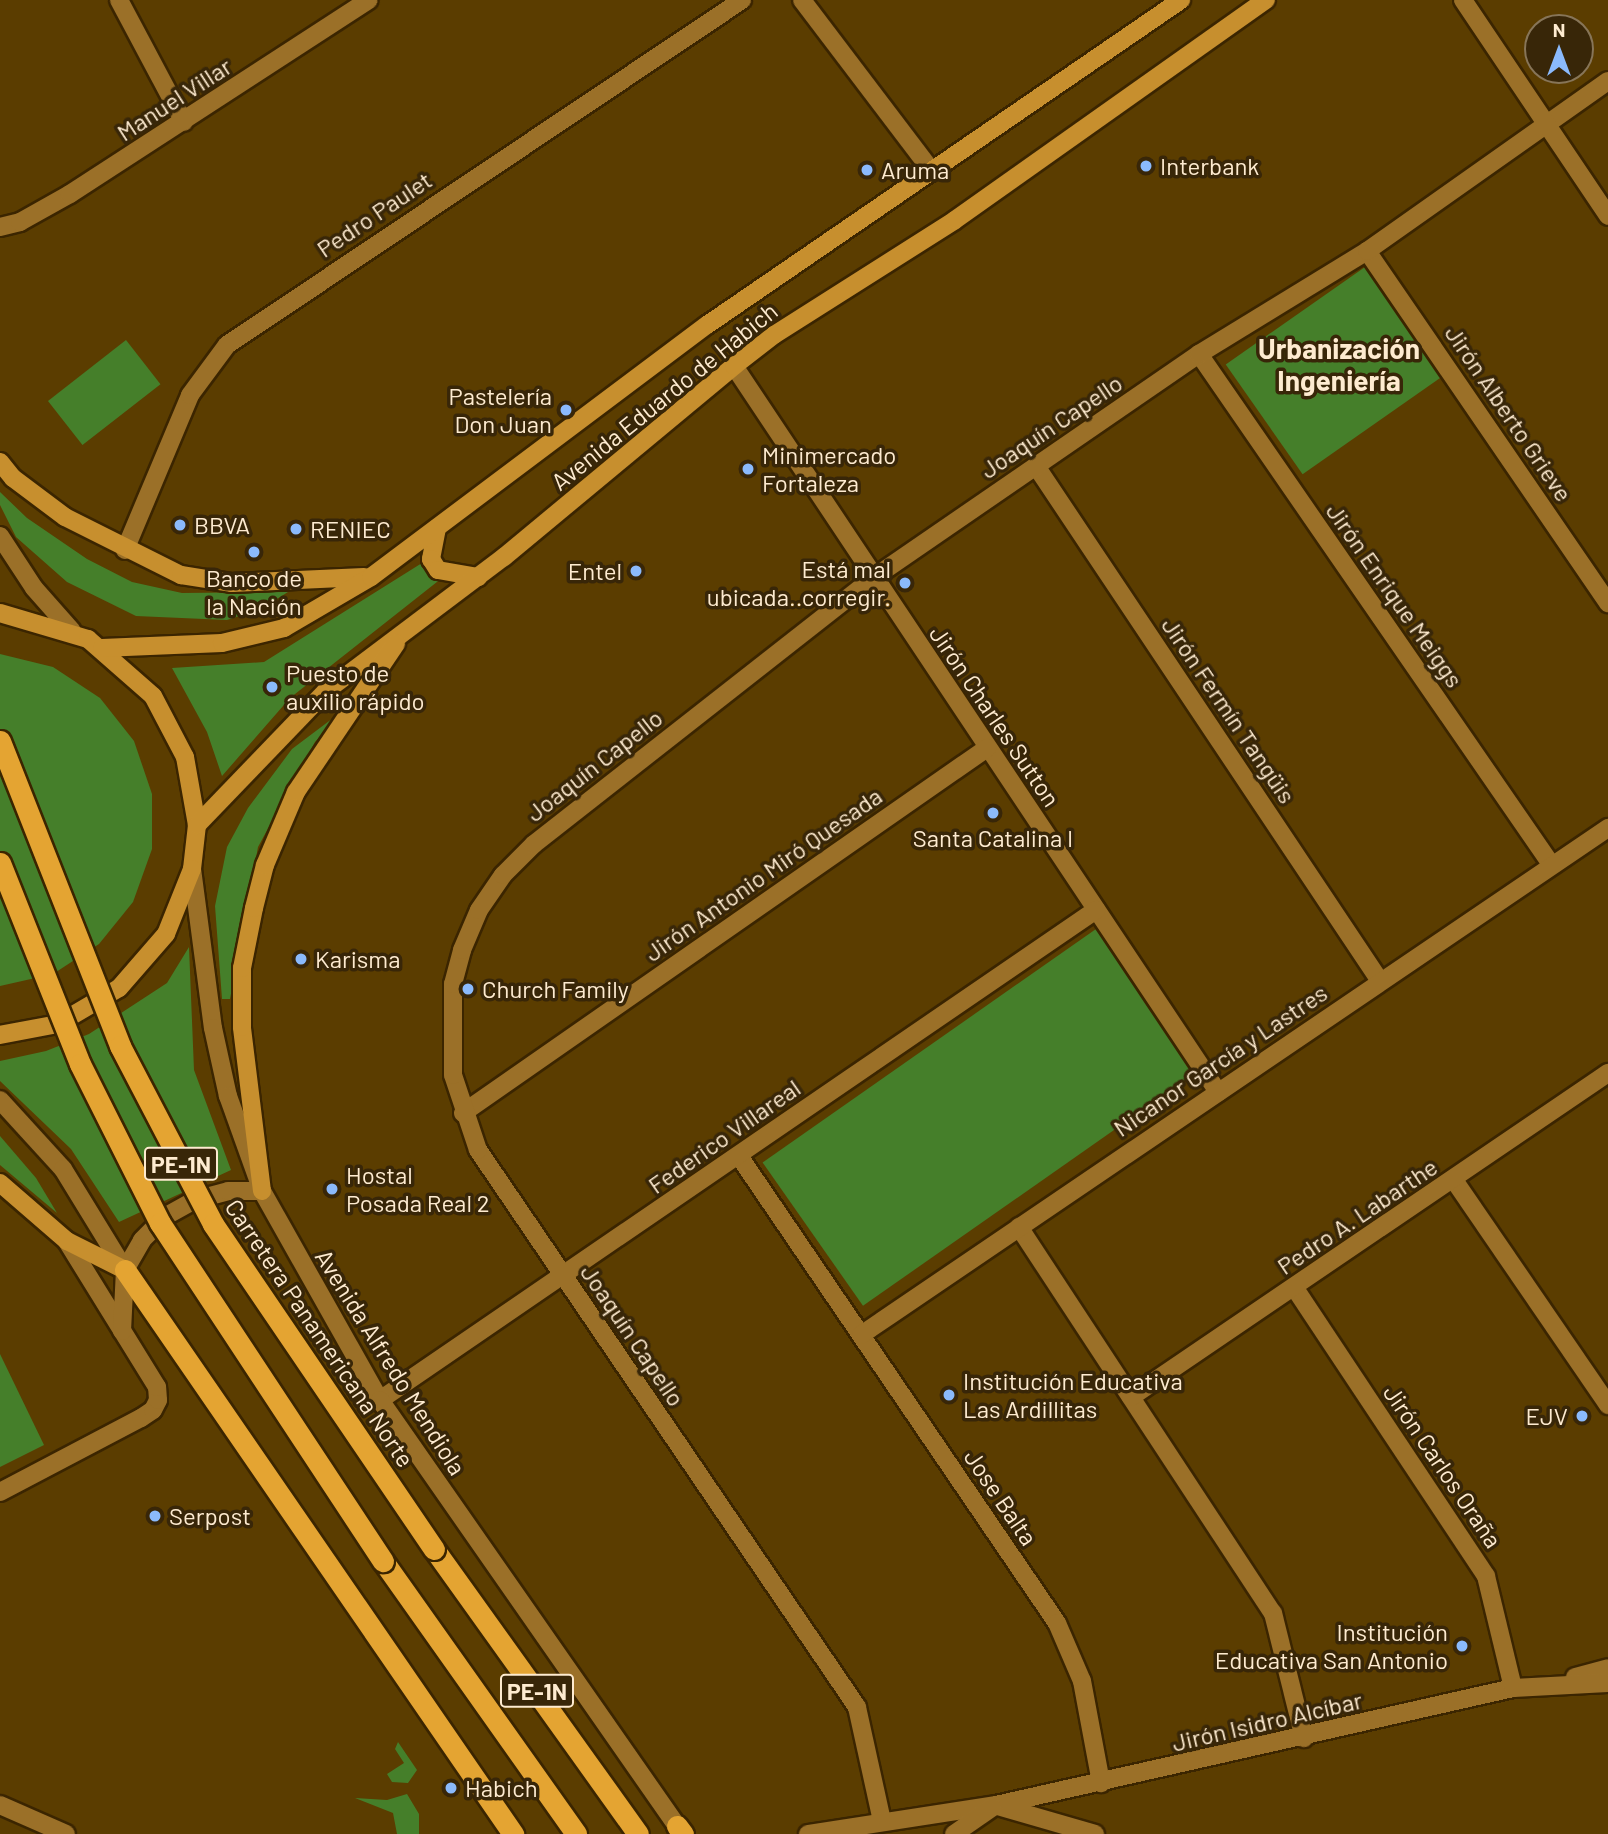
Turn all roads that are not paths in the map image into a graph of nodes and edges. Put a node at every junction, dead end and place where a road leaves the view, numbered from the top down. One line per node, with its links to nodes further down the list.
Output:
1 (120, 0): 9 (street)
2 (369, 0): 9 (street, Manuel Villar)
3 (743, 0): 21 (street, Pedro Paulet)
4 (802, 0): 11 (street)
5 (1181, 0): 11 (main road, Avenida Eduardo de Habich)
6 (1266, 0): 16 (main road, Avenida Eduardo de Habich)
7 (1463, 0): 10 (street)
8 (1608, 81): 10 (street, Joaquín Capello)
9 (184, 122): 13 (street, Manuel Villar)
10 (1546, 123): 12 (street); 14 (street, Joaquín Capello)
11 (931, 170): 19 (main road, Avenida Eduardo de Habich)
12 (1608, 216)
13 (0, 227)
14 (1367, 251): 15 (street, Joaquín Capello); 25 (street, Jirón Alberto Grieve)
15 (1199, 355): 18 (street, Joaquín Capello); 35 (street, Jirón Enrique Meiggs)
16 (734, 366): 22 (main road, Avenida Eduardo de Habich); 24 (street, Jirón Charles Sutton)
17 (0, 462): 21 (main road)
18 (1037, 466): 24 (street, Joaquín Capello); 38 (street, Jirón Fermín Tangüis)
19 (437, 528): 22 (main road); 23 (main road, Avenida Eduardo de Habich)
20 (0, 536): 27 (street)
21 (125, 550): 23 (main road)
22 (478, 576): 28 (main road, Avenida Eduardo de Habich)
23 (371, 577): 29 (main road, Avenida Eduardo de Habich)
24 (873, 578): 31 (street, Jirón Charles Sutton); 43 (street, Joaquín Capello)
25 (1608, 603)
26 (0, 613): 27 (main road)
27 (72, 631): 29 (main road)
28 (405, 631): 32 (main road, Avenida Eduardo de Habich); 47 (main road)
29 (102, 648): 32 (main road)
30 (0, 741): 72 (highway, Carretera Panamericana Norte / PE-1N, bridge)
31 (987, 748): 37 (street, Jirón Charles Sutton); 43 (street, Jirón Antonio Miró Quesada)
32 (197, 825): 36 (main road)
33 (1608, 828): 35 (street, Nicanor García y Lastres)
34 (0, 863): 71 (highway, PE-1N, bridge)
35 (1551, 864): 38 (street, Nicanor García y Lastres)
36 (192, 869): 39 (main road); 47 (street, Avenida Alfredo Mendiola)
37 (1096, 910): 41 (street, Jirón Charles Sutton); 44 (street, Federico Villareal)
38 (1380, 981): 41 (street, Nicanor García y Lastres)
39 (0, 1035)
40 (1608, 1073): 45 (street, Pedro A. Labarthe)
41 (1218, 1091): 48 (street, Nicanor García y Lastres)
42 (0, 1100): 50 (street)
43 (463, 1113): 51 (street, Joaquín Capello)
44 (739, 1156): 51 (street, Federico Villareal); 54 (street, Jose Balta)
45 (1454, 1180): 52 (street, Pedro A. Labarthe); 57 (street)
46 (0, 1183): 49 (main road)
47 (262, 1191): 50 (street); 56 (street, Avenida Alfredo Mendiola)
48 (1019, 1227): 54 (street, Nicanor García y Lastres); 55 (street)
49 (67, 1241): 50 (main road); 53 (street)
50 (125, 1270): 53 (street); 70 (highway)
51 (564, 1276): 56 (street, Federico Villareal); 67 (street, Joaquín Capello)
52 (1294, 1287): 55 (street, Pedro A. Labarthe); 62 (street, Jirón Carlos Oraña)
53 (122, 1331): 58 (street)
54 (861, 1335): 64 (street, Jose Balta)
55 (1131, 1397): 63 (street)
56 (380, 1400): 68 (street, Avenida Alfredo Mendiola)
57 (1608, 1405)
58 (0, 1492)
59 (1608, 1668): 61 (street, Jirón Isidro Alcíbar)
60 (1608, 1683): 61 (street, Jirón Isidro Alcíbar)
61 (1548, 1685): 62 (street, Jirón Isidro Alcíbar)
62 (1513, 1688): 63 (street, Jirón Isidro Alcíbar)
63 (1304, 1738): 64 (street, Jirón Isidro Alcíbar)
64 (1101, 1783): 66 (street, Jirón Isidro Alcíbar)
65 (0, 1805): 69 (street)
66 (996, 1805): 67 (street, Jirón Isidro Alcíbar); 74 (street, Jirón Isidro Alcíbar); 75 (street)
67 (882, 1821): 73 (street, Jirón Isidro Alcíbar)
68 (684, 1831)
69 (66, 1834)
70 (513, 1834)
71 (576, 1834)
72 (638, 1834)
73 (808, 1834)
74 (954, 1834)
75 (1095, 1834)

